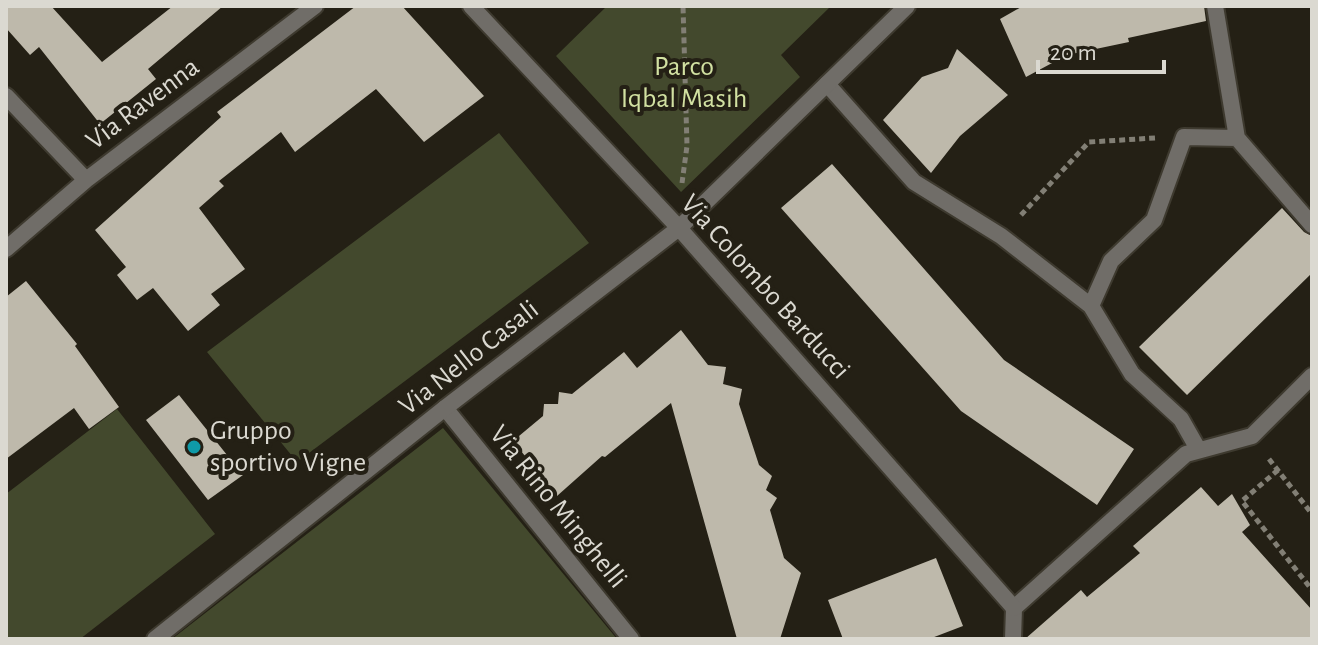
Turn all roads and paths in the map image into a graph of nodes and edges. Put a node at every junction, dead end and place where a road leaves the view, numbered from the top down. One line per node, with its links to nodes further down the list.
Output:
1 (315, 6): 10 (street, Via Ravenna)
2 (471, 6): 12 (street, Via Colombo Barducci)
3 (683, 6): 12 (path)
4 (907, 6): 6 (street, Via Nello Casali)
5 (1215, 6): 9 (street)
6 (827, 84): 12 (street, Via Nello Casali); 13 (street)
7 (6, 96): 10 (street)
8 (1184, 137): 9 (street); 13 (path); 15 (street)
9 (1237, 138): 11 (street)
10 (86, 180): 14 (street, Via Ravenna)
11 (1312, 225)
12 (679, 228): 17 (street, Via Nello Casali); 23 (street, Via Colombo Barducci)
13 (1001, 236): 15 (street)
14 (6, 249)
15 (1091, 306): 19 (street)
16 (1312, 376): 18 (street)
17 (445, 408): 24 (street, Via Nello Casali); 25 (street, Via Rino Minghelli)
18 (1252, 436): 19 (street); 20 (path)
19 (1198, 449): 23 (street)
20 (1278, 470): 21 (path); 22 (path)
21 (1312, 514)
22 (1312, 590)
23 (1014, 608): 26 (street)
24 (155, 639)
25 (631, 639)
26 (1013, 639)

